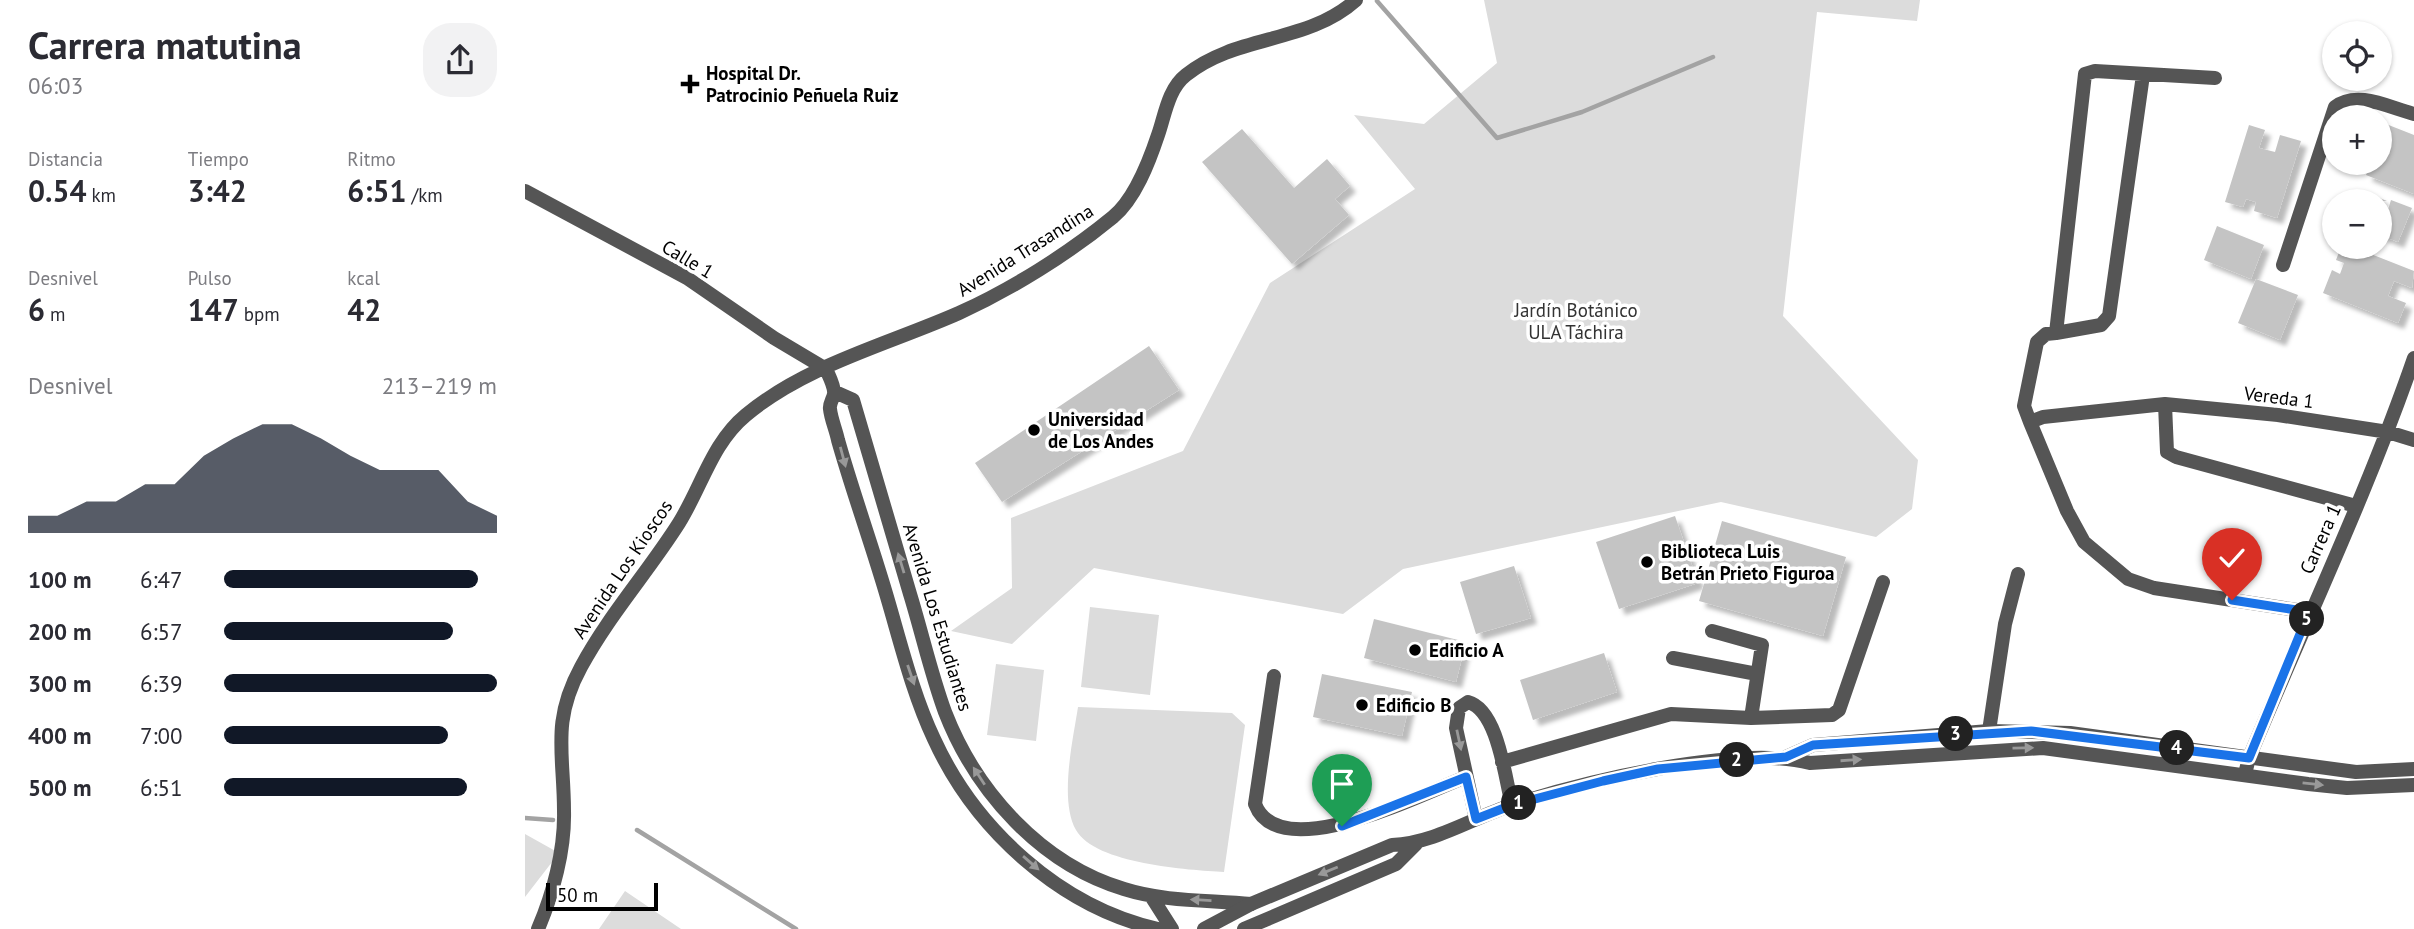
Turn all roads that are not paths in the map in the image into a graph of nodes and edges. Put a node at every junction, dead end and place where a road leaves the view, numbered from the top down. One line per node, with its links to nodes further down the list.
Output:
1 (1356, 0): 9 (street, Avenida Trasandina)
2 (2143, 75): 3 (street); 7 (street); 7 (street)
3 (2215, 78)
4 (2414, 114): 6 (street)
5 (525, 191): 9 (street, Calle 1)
6 (2283, 265)
7 (2056, 333): 12 (street)
8 (2414, 358): 13 (street, Carrera 1)
9 (826, 369): 10 (street, Avenida Los Estudiantes); 38 (street, Avenida Los Kioscos)
10 (835, 392): 35 (street, Avenida Los Estudiantes, one-way to 10); 37 (street, Avenida Los Estudiantes, one-way to 37)
11 (2165, 404): 12 (street, Vereda 1); 13 (street, Vereda 1); 15 (street)
12 (2030, 422): 18 (street)
13 (2388, 432): 14 (street, Vereda 1); 15 (street, Carrera 1)
14 (2414, 440)
15 (2356, 506): 18 (street, Carrera 1)
16 (2018, 574): 24 (street)
17 (1883, 582): 23 (street)
18 (2309, 612): 26 (street, Carrera 1)
19 (1712, 631): 21 (street)
20 (1673, 658): 21 (street)
21 (1757, 674): 23 (street)
22 (1274, 676): 30 (street)
23 (1751, 718): 27 (street)
24 (1989, 731): 25 (street); 26 (street)
25 (1786, 757): 29 (street, one-way to 29); 32 (street)
26 (2249, 758): 28 (street); 29 (street, Carrera 1)
27 (1502, 762): 30 (street, one-way to 30); 32 (street)
28 (2414, 769)
29 (2245, 774): 31 (street, one-way to 31)
30 (1466, 777): 33 (street)
31 (2414, 785)
32 (1512, 805): 33 (street)
33 (1476, 819): 34 (street)
34 (1416, 844): 36 (street, one-way to 36); 42 (street)
35 (1151, 896): 36 (street, Avenida Los Estudiantes, one-way to 35); 40 (street)
36 (1251, 904): 41 (street)
37 (1135, 926): 39 (street, Avenida Los Estudiantes)
38 (538, 929)
39 (1158, 929)
40 (1172, 929)
41 (1204, 929)
42 (1244, 929)

